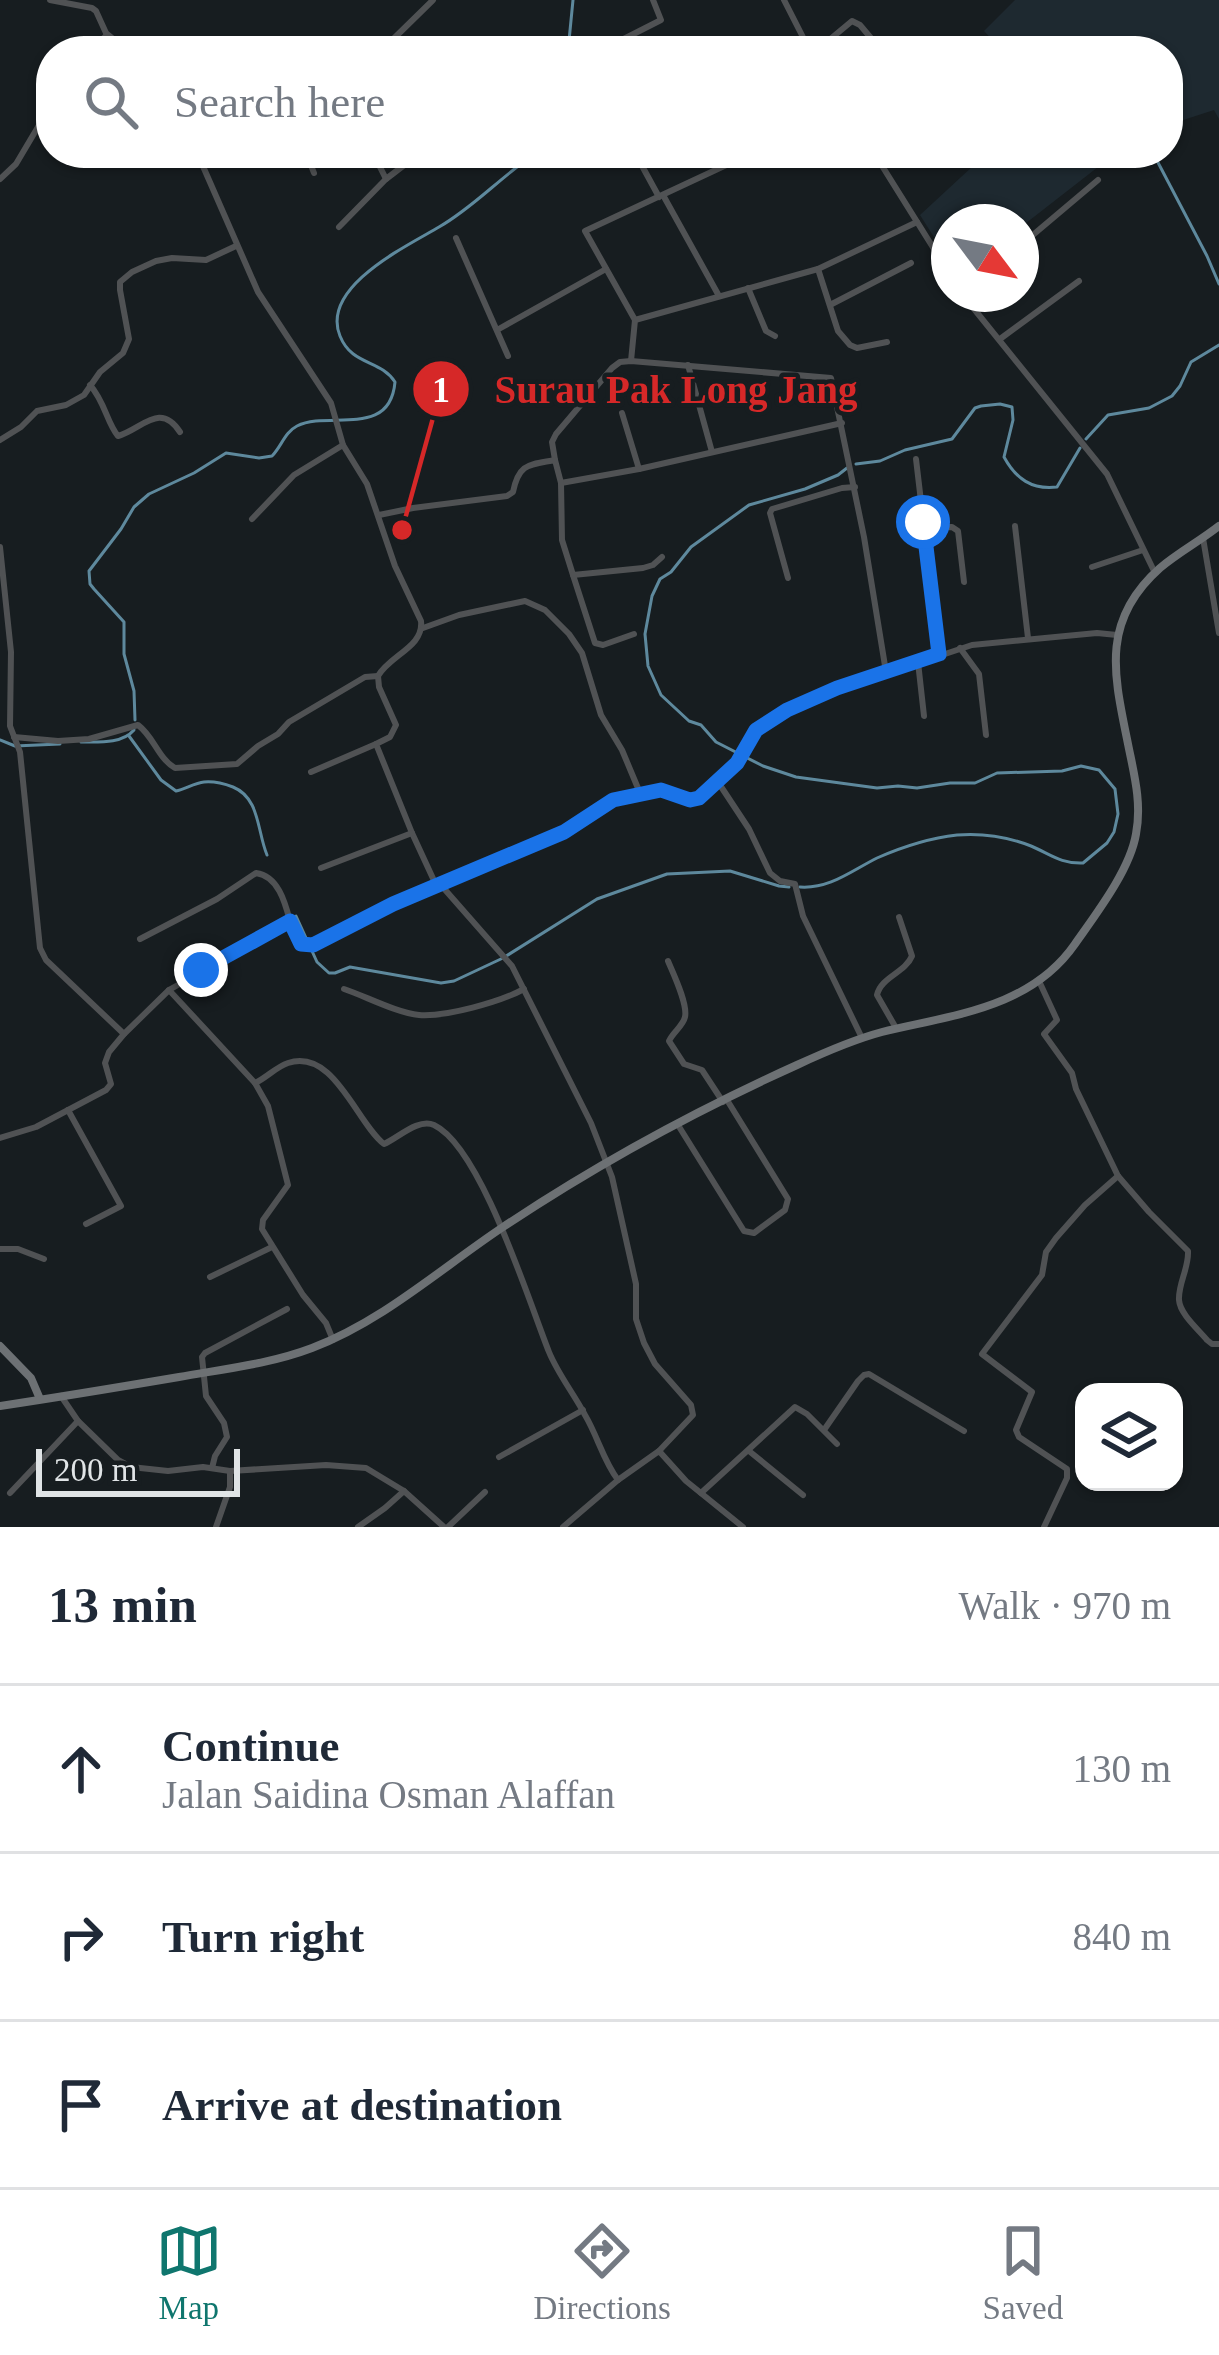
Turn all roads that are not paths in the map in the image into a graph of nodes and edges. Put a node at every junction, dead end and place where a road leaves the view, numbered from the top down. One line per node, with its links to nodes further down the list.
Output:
1 (50, 0): 5 (street)
2 (433, 0): 7 (street)
3 (653, 0): 8 (street)
4 (784, 0): 9 (street)
5 (94, 4): 6 (street)
6 (107, 35)
7 (396, 36)
8 (630, 36)
9 (804, 36)
10 (832, 36): 11 (street)
11 (869, 36)
12 (36, 130): 22 (street)
13 (204, 168): 23 (street)
14 (213, 168): 23 (street)
15 (312, 168): 21 (street)
16 (380, 168): 24 (street)
17 (400, 168): 24 (street)
18 (644, 168): 26 (street)
19 (720, 168): 26 (street)
20 (883, 168): 27 (street)
21 (314, 172)
22 (0, 179)
23 (208, 179): 32 (street)
24 (386, 179): 28 (street)
25 (1097, 180): 29 (street)
26 (661, 196): 35 (street); 38 (street)
27 (917, 222): 31 (street); 34 (street)
28 (338, 226)
29 (1039, 230)
30 (455, 238): 42 (street)
31 (931, 245)
32 (236, 246): 49 (street); 54 (street)
33 (911, 263): 39 (street)
34 (818, 268): 37 (street); 39 (street)
35 (606, 269): 41 (street); 42 (street)
36 (1079, 281): 44 (street)
37 (748, 288): 38 (street); 43 (street)
38 (719, 296): 41 (street)
39 (830, 305): 45 (street)
40 (977, 312): 44 (street)
41 (635, 320): 47 (street)
42 (496, 329): 46 (street)
43 (775, 336)
44 (1000, 339): 68 (street)
45 (887, 342)
46 (508, 356)
47 (631, 361): 48 (street); 57 (street)
48 (688, 365): 51 (street); 55 (street)
49 (90, 385): 52 (street); 53 (street)
50 (622, 413): 58 (street)
51 (842, 423): 55 (street); 60 (street)
52 (180, 432)
53 (0, 440)
54 (343, 445): 61 (street); 62 (street)
55 (712, 452): 58 (street)
56 (916, 459): 65 (street)
57 (555, 460): 59 (street); 61 (street)
58 (640, 469): 59 (street)
59 (561, 483): 72 (street)
60 (854, 487): 73 (street); 84 (street)
61 (379, 515): 76 (street)
62 (252, 518)
63 (1016, 526): 80 (street)
64 (1219, 526): 66 (street)
65 (924, 528): 74 (street); 82 (street)
66 (1204, 538): 71 (street); 75 (street)
67 (0, 547): 88 (street)
68 (1143, 550): 70 (street); 71 (street)
69 (662, 556): 72 (street)
70 (1091, 567)
71 (1155, 573): 79 (street)
72 (573, 575): 78 (street)
73 (788, 578)
74 (964, 582)
75 (1218, 616): 77 (street)
76 (423, 628): 85 (street); 92 (street)
77 (1219, 633)
78 (634, 634)
79 (1117, 635): 80 (street); 100 (street)
80 (1028, 638): 81 (street)
81 (960, 648): 82 (street); 87 (street)
82 (939, 654): 83 (street)
83 (918, 662): 84 (street); 86 (street)
84 (886, 672): 91 (street)
85 (378, 676): 88 (street); 89 (street)
86 (925, 716)
87 (986, 735)
88 (15, 740): 105 (street)
89 (376, 744): 90 (street); 93 (street)
90 (311, 772)
91 (718, 782): 92 (street); 106 (street)
92 (640, 793): 95 (street)
93 (412, 833): 94 (street); 95 (street)
94 (321, 868)
95 (438, 884): 97 (street); 102 (street)
96 (899, 917): 104 (street)
97 (290, 921): 98 (street); 103 (street)
98 (140, 939)
99 (668, 961): 108 (street)
100 (1039, 980): 104 (street); 113 (street)
101 (344, 989): 102 (street)
102 (524, 989): 112 (street)
103 (170, 990): 105 (street); 107 (street)
104 (897, 1029): 106 (street)
105 (124, 1034): 109 (street)
106 (862, 1038): 108 (street)
107 (255, 1083): 115 (street); 116 (street)
108 (725, 1101): 110 (street); 110 (street)
109 (68, 1110): 111 (street); 114 (street)
110 (678, 1125): 112 (street)
111 (0, 1138)
112 (608, 1161): 115 (street); 133 (street)
113 (1118, 1176): 122 (street); 149 (street)
114 (86, 1224)
115 (501, 1228): 121 (street); 128 (street)
116 (272, 1247): 119 (street); 121 (street)
117 (0, 1249): 118 (street)
118 (44, 1259)
119 (210, 1277)
120 (287, 1309): 124 (street)
121 (333, 1340): 124 (street)
122 (1219, 1344)
123 (0, 1346): 126 (street)
124 (202, 1373): 125 (street); 136 (street)
125 (61, 1396): 126 (street); 129 (street)
126 (40, 1399): 127 (street)
127 (0, 1406)
128 (583, 1410): 135 (street); 138 (street)
129 (78, 1421): 136 (street); 141 (street)
130 (824, 1430): 131 (street); 132 (street); 134 (street)
131 (964, 1431)
132 (837, 1444)
133 (659, 1451): 138 (street); 142 (street)
134 (749, 1451): 142 (street); 143 (street)
135 (499, 1457)
136 (212, 1468): 137 (street)
137 (230, 1471): 139 (street); 144 (street)
138 (618, 1480): 147 (street)
139 (404, 1491): 145 (street); 146 (street)
140 (485, 1492): 146 (street)
141 (10, 1493)
142 (701, 1493): 148 (street)
143 (803, 1495)
144 (220, 1525)
145 (358, 1527)
146 (446, 1527)
147 (563, 1527)
148 (743, 1527)
149 (1044, 1527)

